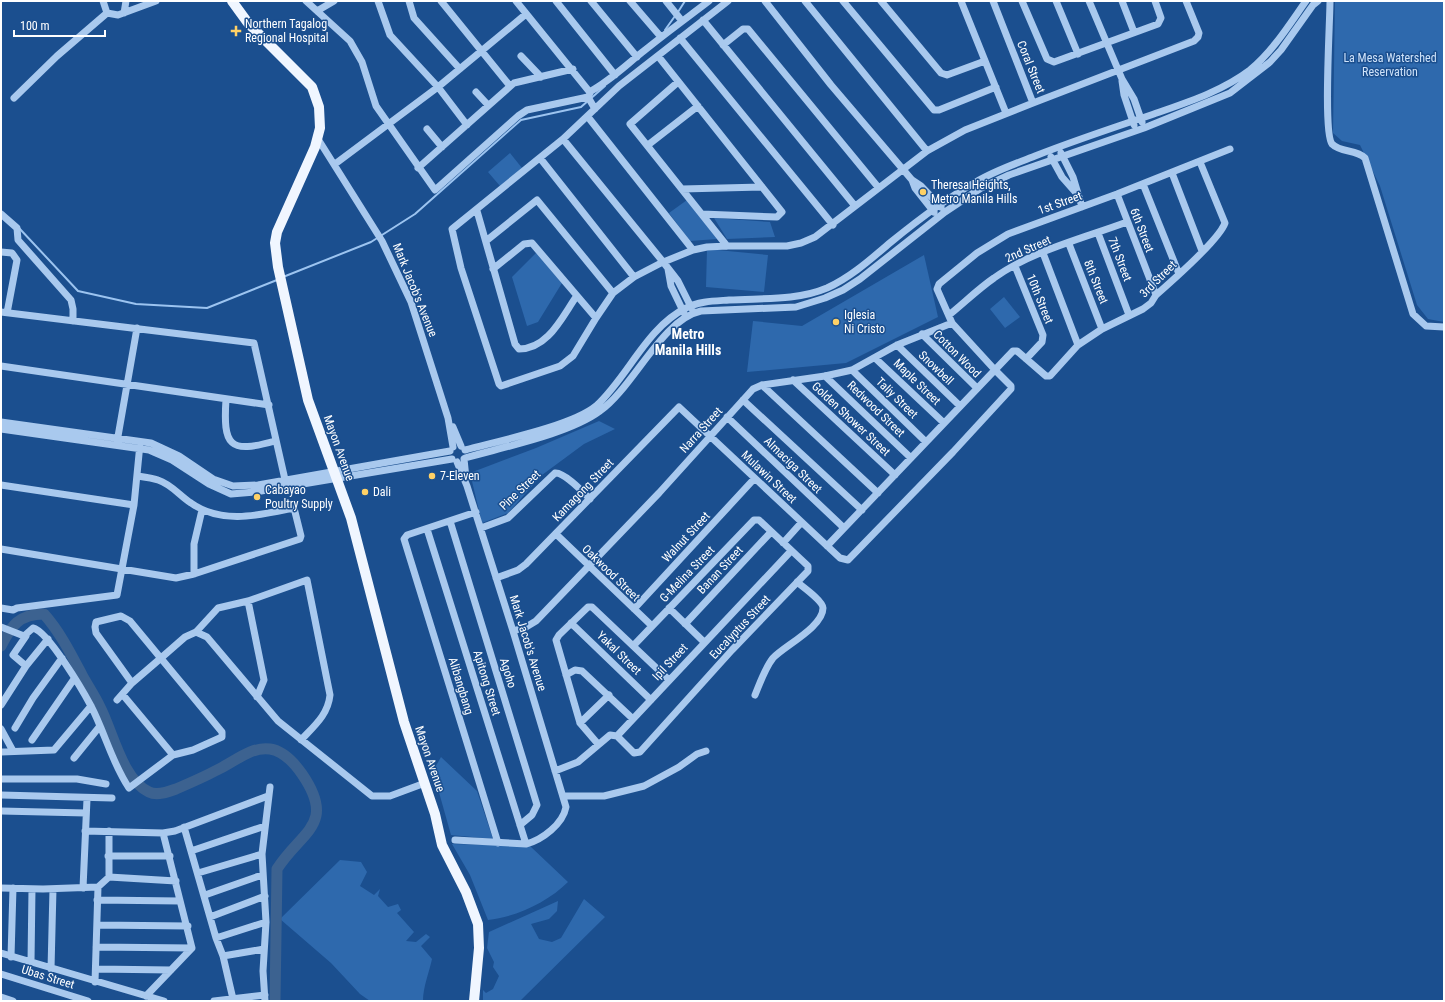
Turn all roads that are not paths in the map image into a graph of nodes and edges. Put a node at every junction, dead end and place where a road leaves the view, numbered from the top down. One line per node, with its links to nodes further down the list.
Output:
1 (103, 1): 33 (street)
2 (126, 1): 34 (street)
3 (156, 1): 34 (street)
4 (232, 1): 75 (main road, Mayon Avenue)
5 (306, 1): 32 (street)
6 (334, 1): 32 (street)
7 (378, 1): 57 (street)
8 (409, 1): 49 (street)
9 (441, 1): 43 (street)
10 (516, 1): 35 (street)
11 (556, 1): 52 (street)
12 (591, 1): 47 (street)
13 (630, 1): 39 (street)
14 (666, 1): 37 (street)
15 (728, 1): 36 (street)
16 (765, 1): 89 (street)
17 (805, 1): 81 (street)
18 (843, 1): 58 (street)
19 (881, 1): 48 (street)
20 (961, 1): 48 (street)
21 (993, 1): 62 (street, Coral Street)
22 (1022, 1): 44 (street)
23 (1056, 1): 44 (street)
24 (1089, 1): 41 (street)
25 (1122, 1): 38 (street)
26 (1154, 1): 38 (street)
27 (1186, 1): 51 (street, Coral Street)
28 (1306, 1): 68 (street)
29 (1318, 1): 72 (street)
30 (1330, 1): 134 (street)
31 (706, 2): 37 (street)
32 (317, 11): 70 (street)
33 (107, 13): 34 (street); 61 (street)
34 (124, 13)
35 (526, 14): 43 (street); 50 (street)
36 (703, 20): 40 (street); 42 (street)
37 (682, 21): 39 (street)
38 (1134, 32): 41 (street)
39 (661, 37): 47 (street)
40 (680, 38): 46 (street); 108 (street)
41 (1106, 43): 44 (street); 51 (street)
42 (723, 45): 94 (street); 99 (street)
43 (482, 50): 49 (street); 56 (street)
44 (1078, 54)
45 (521, 56): 53 (street)
46 (658, 56): 55 (street); 65 (street)
47 (637, 57): 52 (street)
48 (985, 61): 58 (street)
49 (460, 69): 57 (street)
50 (572, 69): 53 (street); 60 (street)
51 (1118, 70): 54 (street); 62 (street, Coral Street)
52 (616, 75): 60 (street)
53 (541, 77): 56 (street)
54 (1122, 79): 68 (street); 69 (street)
55 (678, 82): 64 (street); 77 (street)
56 (510, 86): 63 (street)
57 (438, 87): 70 (street); 71 (street)
58 (996, 87): 66 (street)
59 (476, 92): 63 (street)
60 (589, 94): 65 (street); 88 (street)
61 (14, 98)
62 (1033, 102): 66 (street)
63 (488, 105): 71 (street)
64 (698, 106): 77 (street); 93 (street)
65 (595, 109): 67 (street)
66 (1006, 113): 81 (street)
67 (588, 117): 76 (street); 113 (street)
68 (1140, 119): 69 (street); 72 (street)
69 (1133, 121): 74 (street); 79 (street)
70 (388, 125): 87 (street); 88 (street)
71 (467, 125): 78 (street)
72 (1144, 128): 74 (street)
73 (427, 129): 78 (street)
74 (1136, 131): 83 (street)
75 (318, 139): 87 (street, Mark Jacob's Avenue); 169 (main road, Mayon Avenue)
76 (563, 139): 84 (street); 117 (street)
77 (648, 145): 95 (street)
78 (442, 147): 88 (street)
79 (1059, 147): 82 (street); 83 (street)
80 (1230, 149): 86 (street, 1st Street)
81 (927, 151): 89 (street)
82 (1048, 151): 85 (street); 98 (street)
83 (1063, 157): 85 (street); 96 (street)
84 (540, 158): 102 (street); 122 (street)
85 (1053, 160): 96 (street); 103 (street)
86 (1200, 162): 90 (street, 1st Street); 114 (street, 3rd Street)
87 (334, 164): 156 (street, Mark Jacob's Avenue)
88 (418, 168)
89 (902, 168): 91 (street); 94 (street)
90 (1172, 173): 92 (street, 1st Street); 114 (street)
91 (912, 180): 98 (street); 101 (street)
92 (1143, 184): 97 (street, 1st Street); 121 (street)
93 (762, 187): 95 (street); 105 (street)
94 (878, 188): 99 (street)
95 (682, 189): 105 (street)
96 (1076, 194): 100 (street)
97 (1117, 194): 100 (street, 1st Street); 107 (street, 6th Street)
98 (939, 204): 101 (street); 103 (street)
99 (855, 206): 108 (street)
100 (1082, 207): 129 (street, 1st Street)
101 (932, 210): 106 (street); 126 (street)
102 (477, 211): 110 (street); 131 (street)
103 (945, 212): 106 (street)
104 (1, 214): 132 (street)
105 (702, 214): 112 (street)
106 (938, 217): 126 (street)
107 (1127, 222): 109 (street, 2nd Street); 124 (street, 6th Street)
108 (833, 225): 112 (street)
109 (1098, 233): 111 (street, 2nd Street); 130 (street, 7th Street)
110 (486, 241): 119 (street); 123 (street)
111 (1068, 244): 116 (street, 2nd Street); 136 (street, 8th Street)
112 (727, 246): 113 (street)
113 (693, 250): 117 (street)
114 (1202, 250): 121 (street, 3rd Street)
115 (1, 252): 127 (street)
116 (1043, 252): 118 (street, 2nd Street); 139 (street)
117 (664, 263): 120 (street); 122 (street)
118 (1015, 266): 129 (street, 2nd Street); 141 (street, 10th Street)
119 (493, 269): 125 (street); 125 (street)
120 (668, 269): 126 (street); 128 (street)
121 (1178, 274): 124 (street, 3rd Street)
122 (634, 277): 123 (street)
123 (613, 293): 131 (street)
124 (1156, 295): 130 (street, 3rd Street)
125 (576, 297): 131 (street)
126 (692, 309): 128 (street)
127 (4, 313): 132 (street)
128 (684, 313): 165 (street); 168 (street)
129 (949, 315): 133 (street)
130 (1129, 315): 136 (street, 3rd Street)
131 (596, 318)
132 (73, 321): 135 (street)
133 (952, 324): 137 (street, Narra Street); 144 (street)
134 (1444, 327)
135 (137, 328): 147 (street); 152 (street)
136 (1102, 329): 139 (street, 3rd Street)
137 (922, 334): 138 (street, Narra Street); 149 (street, Cotton Wood)
138 (897, 345): 140 (street, Narra Street); 153 (street, Snowbell)
139 (1078, 345): 141 (street, 3rd Street)
140 (875, 358): 143 (street, Narra Street); 158 (street, Maple Street)
141 (1026, 359): 144 (street)
142 (1, 366): 147 (street)
143 (852, 370): 145 (street, Narra Street); 163 (street, Taliy Street)
144 (995, 370): 149 (street); 190 (street, Mulawin Street)
145 (826, 376): 146 (street, Narra Street); 167 (street, Redwood Street)
146 (793, 380): 148 (street, Narra Street); 170 (street, Golden Shower Street)
147 (127, 384): 150 (street); 162 (street)
148 (762, 385): 151 (street, Narra Street); 175 (street)
149 (977, 388): 153 (street)
150 (226, 399): 152 (street); 161 (street)
151 (743, 400): 155 (street, Narra Street); 179 (street)
152 (269, 405): 161 (street)
153 (960, 406): 158 (street)
154 (679, 407): 160 (street, Mulawin Street); 176 (street, Kamagong Street)
155 (727, 417): 160 (street, Narra Street); 185 (street, Almaciga Street)
156 (448, 418): 165 (street, Mark Jacob's Avenue); 166 (street, Mark Jacob's Avenue)
157 (1, 422): 162 (street)
158 (944, 423): 163 (street)
159 (1, 429): 162 (street)
160 (710, 437): 172 (street, Mulawin Street); 193 (street, Narra Street)
161 (275, 441): 173 (street)
162 (117, 442): 164 (street)
163 (926, 442): 167 (street)
164 (140, 445): 171 (street); 173 (street)
165 (463, 448): 166 (street); 168 (street)
166 (452, 449): 168 (street, Mark Jacob's Avenue); 169 (street)
167 (911, 458): 170 (street)
168 (460, 460): 169 (street); 180 (street, Mark Jacob's Avenue)
169 (335, 475): 173 (street); 243 (main road, Mayon Avenue)
170 (895, 475): 175 (street)
171 (137, 476): 177 (street); 178 (street)
172 (754, 479): 183 (street, Mulawin Street); 201 (street, Walnut Street)
173 (286, 483)
174 (1, 485): 177 (street)
175 (878, 493): 179 (street)
176 (590, 499): 184 (street, Pine Street); 188 (street, Kamagong Street)
177 (134, 505): 194 (street)
178 (202, 510): 195 (street); 195 (street)
179 (862, 510): 185 (street)
180 (476, 512): 182 (street); 184 (street, Mark Jacob's Avenue)
181 (756, 519): 187 (street, Eucalyptus Street); 200 (street, G-Melina Street)
182 (450, 521): 186 (street); 253 (street, Agoho)
183 (801, 523): 189 (street); 190 (street, Mulawin Street)
184 (481, 528): 196 (street, Mark Jacob's Avenue)
185 (844, 528): 190 (street)
186 (427, 529): 253 (street, Apitong Street); 260 (street, Alibangbang)
187 (771, 532): 189 (street, Eucalyptus Street); 203 (street, Banan Street)
188 (556, 534): 193 (street, Oakwood Street); 196 (street, Kamagong Street)
189 (783, 543): 192 (street, Eucalyptus Street)
190 (827, 546)
191 (1, 549): 194 (street)
192 (791, 551): 197 (street, Eucalyptus Street); 210 (street, Ipil Street)
193 (589, 567): 201 (street, Oakwood Street); 206 (street, Narra Street)
194 (123, 568): 195 (street); 199 (street)
195 (194, 574)
196 (496, 578): 206 (street, Mark Jacob's Avenue)
197 (797, 582): 219 (street); 232 (street, Eucalyptus Street)
198 (248, 601): 207 (street); 222 (street); 234 (street)
199 (1, 608)
200 (669, 608): 203 (street); 204 (street, G-Melina Street)
201 (634, 610): 204 (street, Oakwood Street)
202 (571, 623): 211 (street); 215 (street); 224 (street, Yakal Street)
203 (685, 624): 210 (street)
204 (652, 626): 211 (street, G-Melina Street)
205 (1, 627): 208 (street)
206 (513, 631): 241 (street, Mark Jacob's Avenue)
207 (196, 632): 213 (street); 222 (street)
208 (25, 636): 209 (street); 214 (street)
209 (48, 639): 212 (street); 214 (street)
210 (704, 642): 217 (street, Ipil Street)
211 (634, 645): 217 (street)
212 (62, 658): 216 (street); 231 (street)
213 (161, 658): 218 (street); 218 (street); 239 (street)
214 (26, 666): 225 (street)
215 (566, 675): 221 (street); 228 (street)
216 (74, 679): 226 (street); 233 (street)
217 (669, 680): 224 (street, Ipil Street)
218 (132, 683): 220 (street)
219 (755, 694)
220 (123, 695): 223 (street); 239 (street)
221 (609, 695): 227 (street); 228 (street)
222 (257, 697): 234 (street)
223 (117, 700)
224 (651, 700): 227 (street, Ipil Street)
225 (1, 705)
226 (91, 706): 229 (street); 236 (street)
227 (633, 719): 232 (street, Ipil Street)
228 (580, 723): 235 (street)
229 (100, 726): 239 (street); 240 (street)
230 (1, 728): 236 (street)
231 (15, 728)
232 (617, 736): 235 (street, Ipil Street)
233 (32, 740)
234 (301, 740): 243 (street)
235 (598, 744): 241 (street, Ipil Street)
236 (13, 751): 238 (street)
237 (706, 751): 248 (street)
238 (1, 752)
239 (173, 755)
240 (74, 758)
241 (555, 771): 248 (street, Mark Jacob's Avenue)
242 (1, 779): 244 (street)
243 (425, 783): 305 (main road, Mayon Avenue)
244 (106, 784)
245 (270, 787): 247 (street)
246 (1, 795): 249 (street)
247 (268, 796): 254 (street); 255 (street)
248 (563, 796): 261 (street, Mark Jacob's Avenue)
249 (87, 798): 250 (street); 252 (street)
250 (112, 798)
251 (1, 811): 252 (street)
252 (86, 814): 256 (street)
253 (520, 825): 261 (street, Apitong Street)
254 (266, 826): 262 (street); 263 (street)
255 (184, 828): 258 (street); 262 (street)
256 (85, 831): 257 (street); 273 (street)
257 (109, 831): 258 (street); 264 (street)
258 (163, 833): 265 (street)
259 (455, 840): 260 (street)
260 (498, 843): 261 (street)
261 (526, 844)
262 (191, 851): 266 (street)
263 (262, 854): 266 (street); 267 (street)
264 (108, 856): 265 (street); 268 (street)
265 (170, 856): 269 (street)
266 (198, 873): 276 (street)
267 (262, 875): 276 (street); 277 (street)
268 (109, 877): 269 (street); 270 (street)
269 (176, 881): 279 (street)
270 (98, 887): 273 (street); 278 (street)
271 (1, 888): 272 (street)
272 (13, 888): 274 (street); 289 (street)
273 (83, 888): 275 (street)
274 (32, 889): 275 (street); 291 (street)
275 (53, 889): 292 (street)
276 (205, 895): 280 (street)
277 (264, 896): 280 (street); 281 (street)
278 (97, 900): 279 (street); 282 (street)
279 (180, 901): 283 (street)
280 (210, 917): 284 (street)
281 (266, 922): 284 (street); 287 (street)
282 (97, 925): 283 (street); 285 (street)
283 (188, 926): 286 (street)
284 (216, 938): 290 (street)
285 (96, 947): 286 (street); 293 (street)
286 (192, 948): 294 (street)
287 (264, 949): 290 (street); 299 (street)
288 (1, 953): 289 (street)
289 (11, 956): 291 (street)
290 (223, 956): 300 (street)
291 (30, 962): 292 (street)
292 (51, 969): 296 (street)
293 (96, 969): 294 (street); 296 (street)
294 (171, 970): 297 (street)
295 (1, 974): 302 (street, Ubas Street)
296 (95, 982): 297 (street)
297 (146, 996): 303 (street)
298 (1, 997): 301 (street)
299 (265, 998): 300 (street)
300 (233, 999): 304 (street)
301 (13, 1001)
302 (88, 1001)
303 (164, 1001)
304 (214, 1001)
305 (474, 1001)

